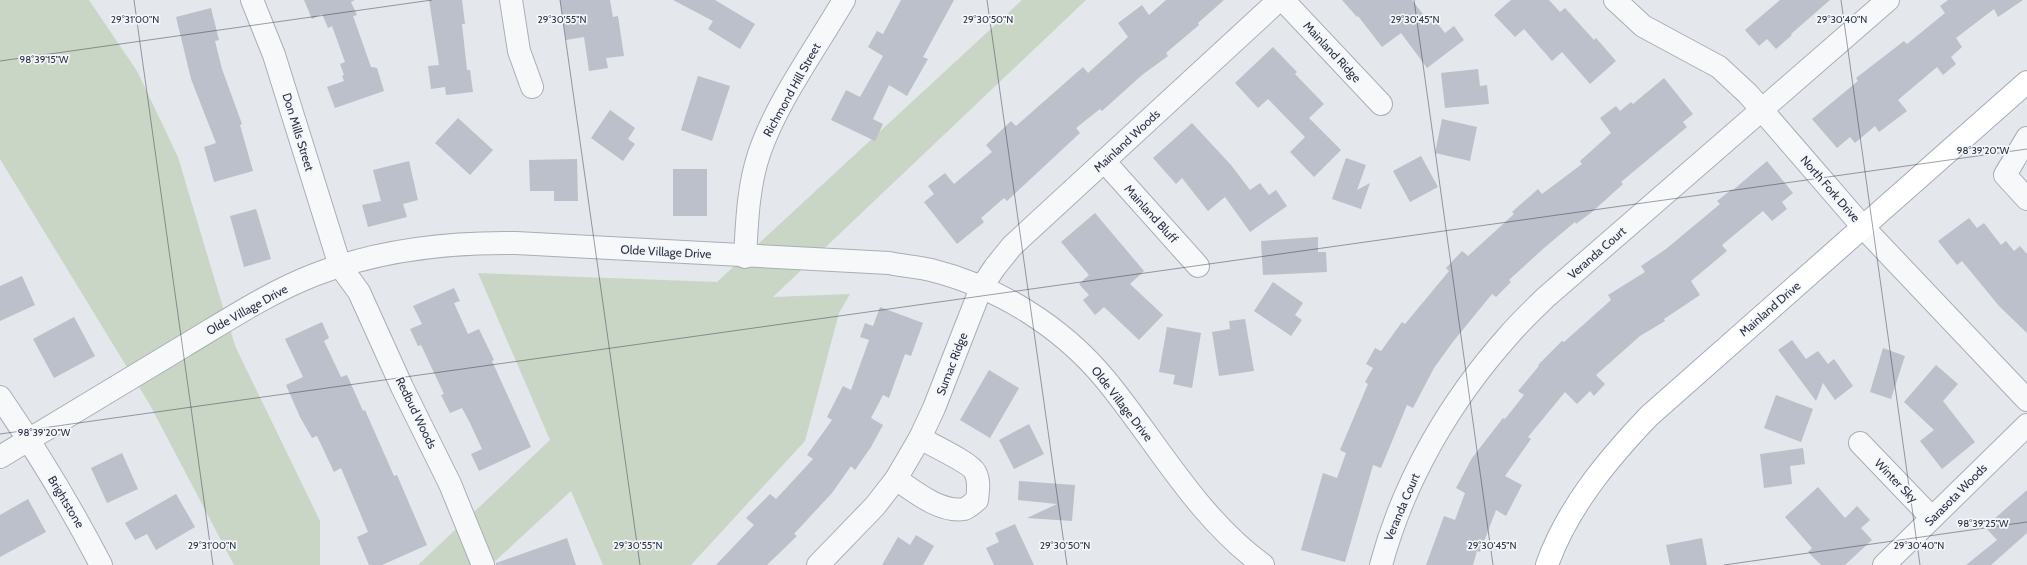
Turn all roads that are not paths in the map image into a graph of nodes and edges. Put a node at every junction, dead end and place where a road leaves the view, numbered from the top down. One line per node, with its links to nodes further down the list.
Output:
1 (252, 0): 17 (street, Don Mills Street)
2 (511, 0): 9 (street)
3 (1279, 0): 13 (street, Mainland Woods)
4 (1283, 0): 10 (street, Mainland Ridge)
5 (1615, 0): 11 (street, North Fork Drive)
6 (1888, 0): 11 (street, Veranda Court)
7 (838, 2): 16 (street, Richmond Hill Street)
8 (2027, 82): 15 (main road, Mainland Drive)
9 (532, 87)
10 (1381, 104)
11 (1762, 110): 15 (street, North Fork Drive); 33 (street, Veranda Court)
12 (2027, 138): 14 (street)
13 (1104, 161): 18 (street, Mainland Bluff); 19 (street, Mainland Woods)
14 (2027, 198)
15 (1863, 227): 21 (street, North Fork Drive); 34 (main road, Mainland Drive)
16 (745, 256): 17 (street, Olde Village Drive); 19 (street, Olde Village Drive)
17 (340, 266): 24 (street, Olde Village Drive); 30 (street, Redbud Woods)
18 (1198, 266)
19 (981, 288): 23 (street, Sumac Ridge); 32 (street, Olde Village Drive)
20 (0, 397): 24 (street, Brightstone)
21 (2027, 400)
22 (2027, 425): 28 (street, Sarasota Woods)
23 (920, 438): 27 (street, Sumac Ridge); 27 (street)
24 (29, 440): 26 (street, Olde Village Drive); 29 (street, Brightstone)
25 (1860, 443): 28 (street, Winter Sky)
26 (0, 458)
27 (896, 479): 31 (street, Sumac Ridge)
28 (1932, 518): 35 (street, Sarasota Woods)
29 (101, 565)
30 (483, 565)
31 (818, 565)
32 (1263, 565)
33 (1381, 565)
34 (1547, 565)
35 (1884, 565)

